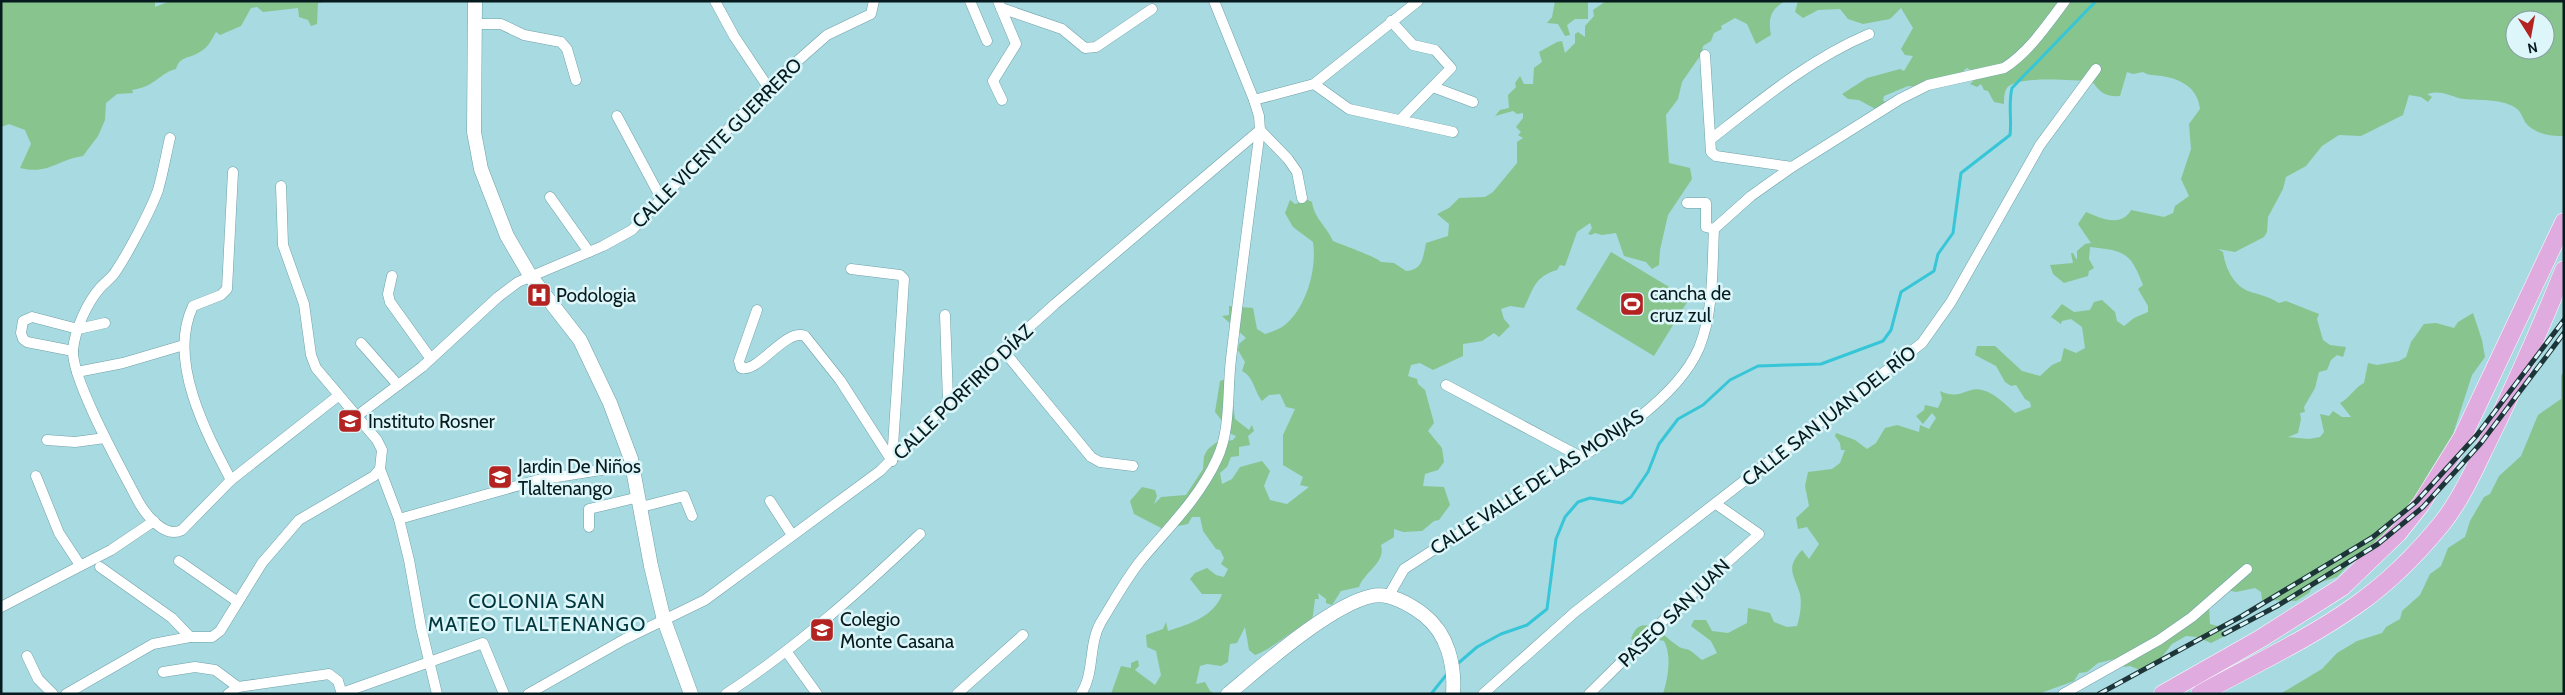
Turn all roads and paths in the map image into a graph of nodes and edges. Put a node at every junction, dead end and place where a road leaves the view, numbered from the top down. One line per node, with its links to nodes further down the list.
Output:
1 (475, 1): 11 (street)
2 (715, 1): 18 (street)
3 (874, 1): 18 (street, CALLE VICENTE GUERRERO)
4 (970, 1): 13 (street)
5 (1214, 1): 21 (street)
6 (1418, 1): 10 (street)
7 (2065, 1): 29 (street)
8 (999, 5): 9 (street); 20 (street)
9 (1152, 9)
10 (1391, 22): 17 (street); 19 (street)
11 (474, 24): 16 (street); 42 (street)
12 (1869, 34): 28 (street)
13 (987, 41)
14 (1705, 55): 28 (street)
15 (2096, 69): 69 (street, CALLE SAN JUAN DEL RÍO)
16 (576, 80)
17 (1314, 84): 21 (street); 24 (street)
18 (768, 87): 34 (street, CALLE VICENTE GUERRERO)
19 (1432, 87): 22 (street); 24 (street)
20 (1002, 100)
21 (1254, 100): 25 (street)
22 (1473, 102)
23 (617, 116): 34 (street)
24 (1401, 119): 26 (street)
25 (1260, 130): 33 (street); 49 (street, CALLE PORFIRIO DÍAZ); 101 (street)
26 (1453, 132)
27 (170, 138): 46 (street)
28 (1711, 140): 29 (street)
29 (1792, 167): 37 (street)
30 (233, 172): 48 (street)
31 (281, 186): 55 (street)
32 (550, 197): 38 (street)
33 (1302, 198)
34 (662, 200): 38 (street, CALLE VICENTE GUERRERO)
35 (1687, 203): 37 (street)
36 (2564, 222): 107 (highway)
37 (1714, 229): 60 (street, CALLE VALLE DE LAS MONJAS)
38 (589, 252): 42 (street, CALLE VICENTE GUERRERO)
39 (851, 269): 61 (street)
40 (2564, 270): 108 (highway)
41 (392, 276): 51 (street)
42 (531, 277): 51 (street, CALLE VICENTE GUERRERO); 62 (street)
43 (757, 310): 61 (street)
44 (945, 315): 56 (street)
45 (105, 323): 46 (street)
46 (78, 329): 50 (street); 50 (street)
47 (361, 343): 53 (street)
48 (184, 345): 52 (street); 66 (street)
49 (1003, 350): 56 (street, CALLE PORFIRIO DÍAZ); 63 (street)
50 (73, 351): 52 (street)
51 (431, 359): 53 (street, CALLE VICENTE GUERRERO)
52 (77, 372): 58 (street)
53 (398, 385): 57 (street, CALLE VICENTE GUERRERO)
54 (1446, 385): 60 (street)
55 (338, 396): 57 (street); 66 (street)
56 (948, 400): 61 (street, CALLE PORFIRIO DÍAZ)
57 (357, 416): 64 (street)
58 (105, 438): 59 (street); 72 (street)
59 (47, 440)
60 (1581, 457): 80 (street, CALLE VALLE DE LAS MONJAS)
61 (892, 462): 75 (street, CALLE PORFIRIO DÍAZ)
62 (632, 465): 68 (street); 71 (street)
63 (1133, 466)
64 (380, 469): 71 (street); 81 (street)
65 (36, 476): 77 (street)
66 (231, 480): 72 (street)
67 (770, 501): 75 (street)
68 (640, 502): 70 (street); 73 (street); 83 (street)
69 (1716, 504): 104 (street, CALLE SAN JUAN DEL RÍO); 105 (street, PASEO SAN JUAN)
70 (692, 516)
71 (399, 519): 88 (street)
72 (154, 521): 77 (street)
73 (589, 528)
74 (920, 534): 86 (street)
75 (792, 535): 83 (street, CALLE PORFIRIO DÍAZ)
76 (179, 560): 81 (street)
77 (80, 565): 82 (street)
78 (100, 568): 85 (street)
79 (2246, 570): 106 (street)
80 (1388, 597): 102 (street); 103 (street)
81 (238, 602): 85 (street)
82 (1, 607)
83 (664, 620): 96 (street, CALLE PORFIRIO DÍAZ); 97 (street)
84 (1023, 635): 100 (street)
85 (190, 637): 93 (street)
86 (786, 651): 98 (street); 99 (street)
87 (27, 656): 92 (street)
88 (428, 662): 91 (street); 94 (street); 95 (street)
89 (163, 672): 90 (street)
90 (233, 690): 91 (street)
91 (342, 693)
92 (53, 694)
93 (66, 694)
94 (437, 694)
95 (504, 694)
96 (528, 694)
97 (691, 694)
98 (726, 694)
99 (817, 694)
100 (957, 694)
101 (1081, 694)
102 (1228, 694)
103 (1453, 694)
104 (1483, 694)
105 (1589, 694)
106 (2062, 694)
107 (2163, 694)
108 (2200, 694)

